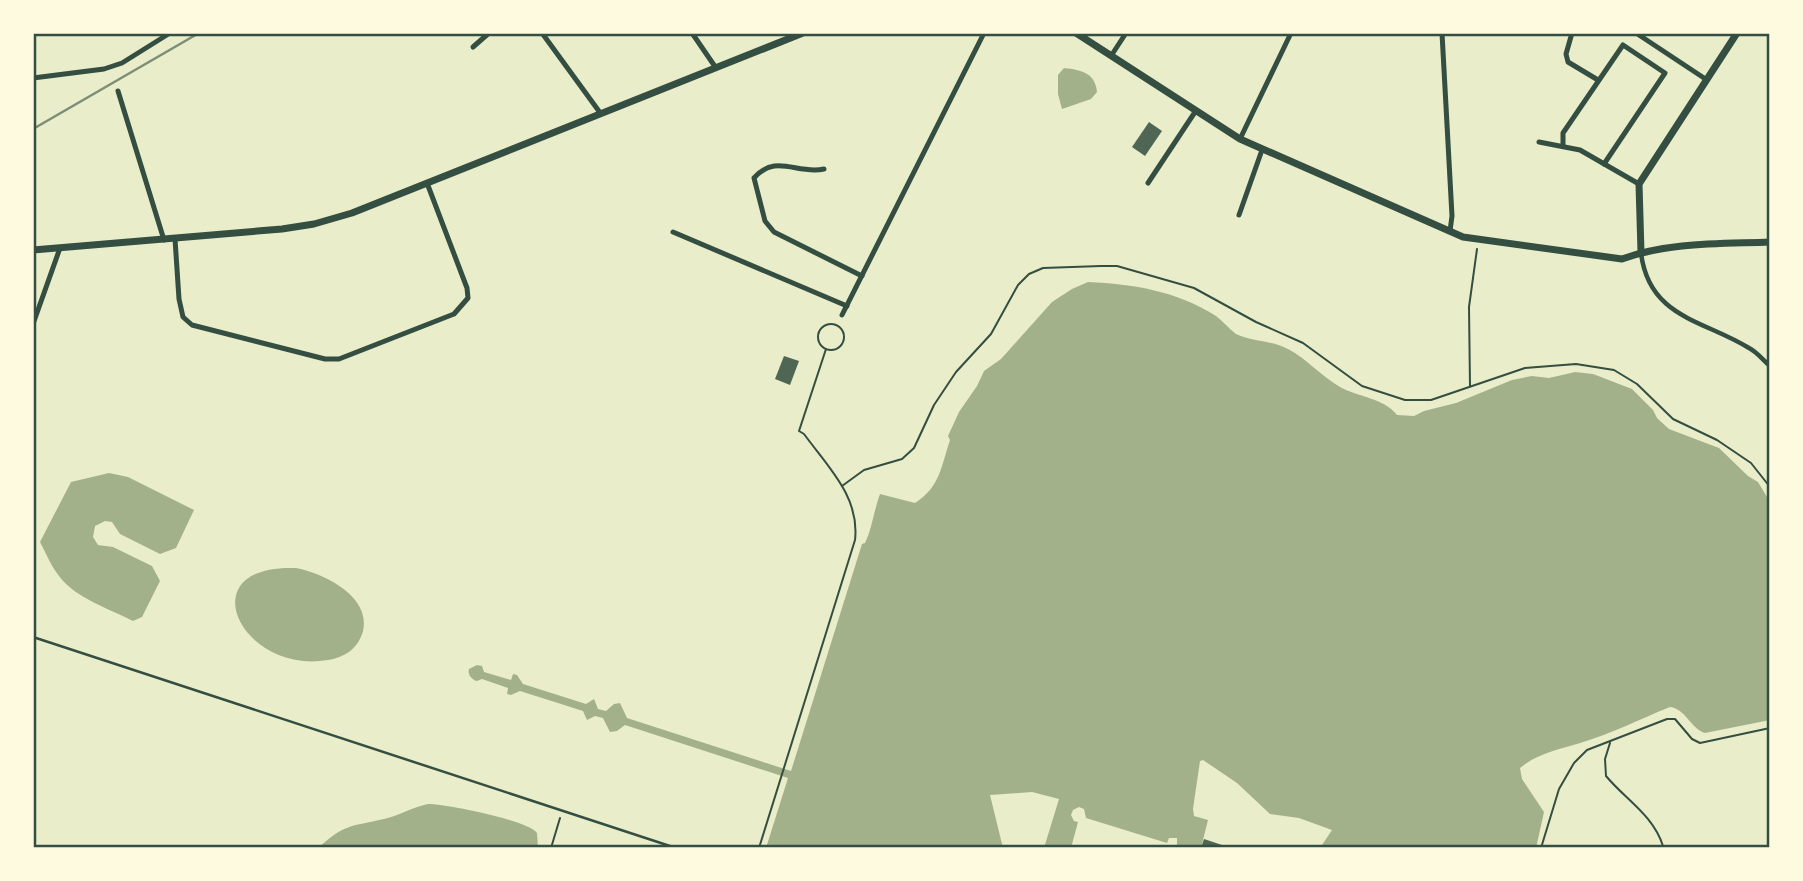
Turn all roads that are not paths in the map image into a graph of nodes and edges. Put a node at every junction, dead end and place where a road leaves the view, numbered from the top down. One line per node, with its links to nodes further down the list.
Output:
1 (170, 33): 17 (street)
2 (489, 33): 14 (street)
3 (542, 33): 22 (street)
4 (692, 33): 16 (street)
5 (803, 33): 16 (street)
6 (984, 33): 41 (street)
7 (1076, 33): 15 (street)
8 (1126, 33): 15 (street)
9 (1291, 33): 23 (street)
10 (1442, 33): 33 (street)
11 (1572, 33): 18 (street)
12 (1636, 33): 19 (street)
13 (1737, 33): 19 (street)
14 (473, 47)
15 (1111, 56): 21 (street)
16 (716, 68): 22 (street)
17 (33, 78)
18 (1598, 80): 25 (street); 27 (street)
19 (1707, 80): 31 (street)
20 (118, 91): 36 (street)
21 (1195, 112): 23 (street); 30 (street)
22 (601, 114): 29 (street)
23 (1240, 139): 26 (street)
24 (1539, 142): 25 (street)
25 (1563, 145): 27 (street)
26 (1262, 150): 32 (street); 33 (street)
27 (1604, 163): 31 (street)
28 (824, 169): 41 (street)
29 (427, 183): 35 (street); 35 (street)
30 (1148, 183)
31 (1639, 184): 40 (street)
32 (1239, 215)
33 (1450, 231): 40 (street)
34 (673, 232): 42 (street)
35 (174, 239): 36 (street)
36 (164, 240): 38 (street)
37 (1770, 242): 40 (street)
38 (60, 248): 39 (street); 44 (street)
39 (33, 250)
40 (1641, 252): 45 (street)
41 (862, 276): 42 (street)
42 (847, 306): 43 (street)
43 (842, 315)
44 (33, 324)
45 (1770, 366)
46 (33, 637): 47 (lane)
47 (677, 848)

